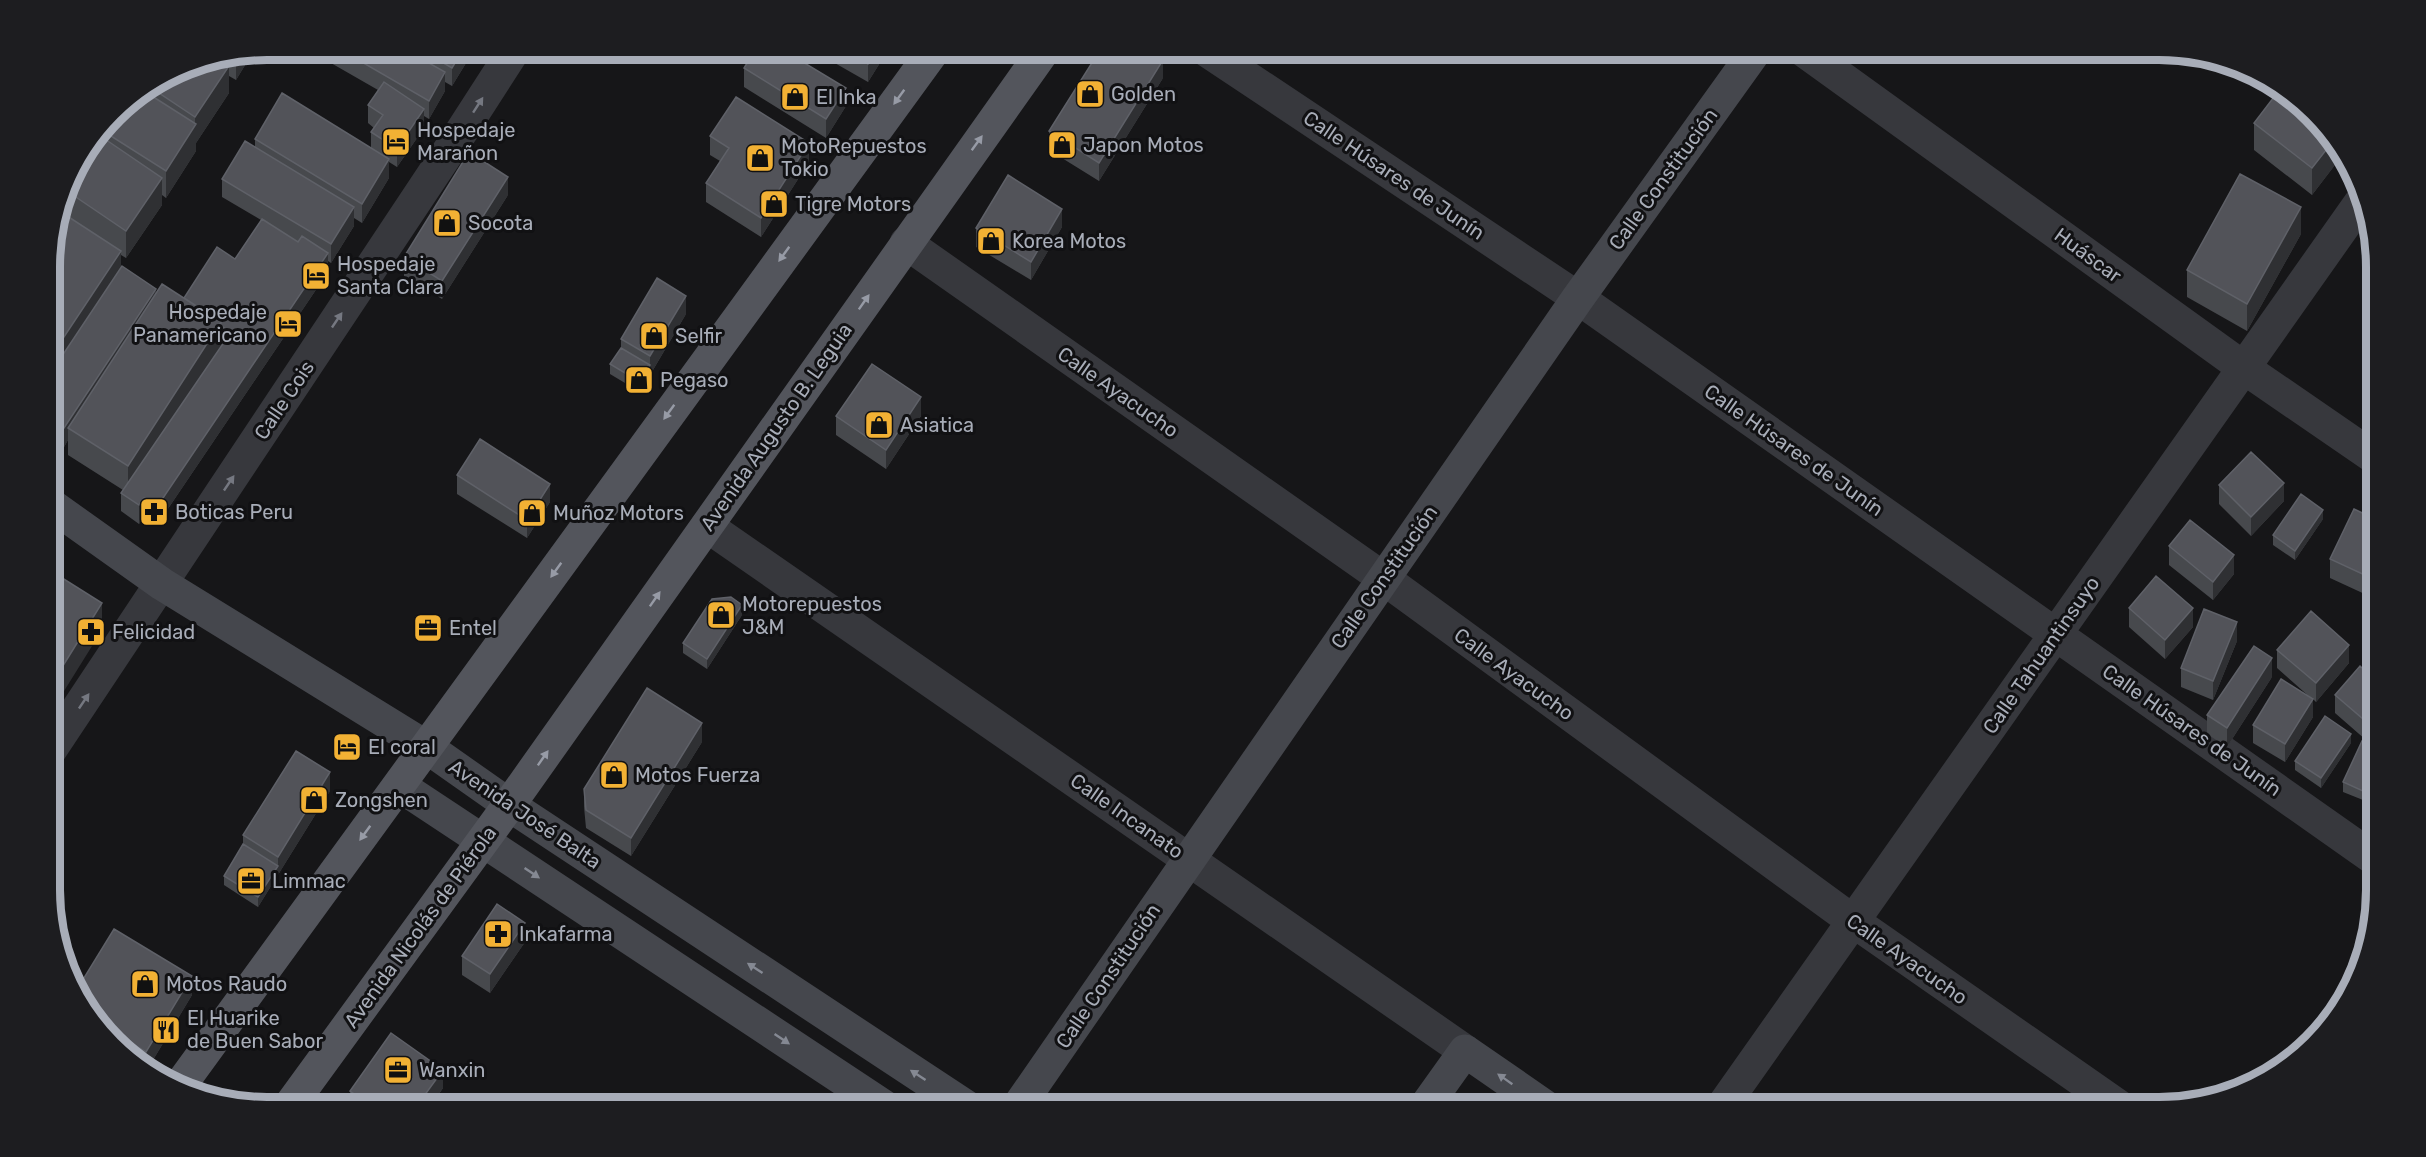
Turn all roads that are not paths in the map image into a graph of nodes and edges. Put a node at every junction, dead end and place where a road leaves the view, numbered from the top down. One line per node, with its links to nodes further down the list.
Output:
1 (507, 60): 15 (street, Calle Cois, one-way to 1)
2 (927, 60): 18 (main road, one-way to 18)
3 (1037, 60): 8 (main road, Avenida Augusto B. Leguia, one-way to 3)
4 (1221, 60): 9 (street, Calle Húsares de Junín)
5 (1748, 60): 9 (street, Calle Constitución)
6 (1817, 60): 10 (street, Huáscar)
7 (2357, 208): 10 (street, Calle Tahuantinsuyo)
8 (906, 243): 13 (main road, Avenida Augusto B. Leguia, one-way to 8); 14 (street, Calle Ayacucho)
9 (1578, 297): 14 (street, Calle Constitución); 16 (street, Calle Húsares de Junín)
10 (2244, 368): 11 (street, Huáscar); 16 (street, Calle Tahuantinsuyo)
11 (2366, 452)
12 (60, 511): 15 (street, Avenida José Balta)
13 (707, 525): 20 (main road, Avenida Augusto B. Leguia, one-way to 13); 23 (street, Calle Incanato)
14 (1383, 579): 23 (street, Calle Constitución); 24 (street, Calle Ayacucho)
15 (162, 584): 17 (street, Calle Cois, one-way to 15); 18 (street, Avenida José Balta)
16 (2055, 634): 22 (street, Calle Húsares de Junín); 24 (street, Calle Tahuantinsuyo)
17 (60, 736)
18 (428, 748): 19 (main road); 20 (street, Avenida José Balta)
19 (400, 786): 21 (street); 26 (main road, one-way to 26)
20 (509, 806): 21 (main road, Avenida Nicolás de Piérola); 29 (street, Avenida José Balta, one-way to 20)
21 (483, 841): 27 (main road, Avenida Nicolás de Piérola); 28 (street, one-way to 28)
22 (2366, 853)
23 (1188, 859): 25 (street, Calle Incanato); 30 (street, Calle Constitución)
24 (1853, 921): 33 (street, Calle Tahuantinsuyo); 34 (street, Calle Ayacucho)
25 (1465, 1051): 31 (street); 32 (street, Calle Incanato, one-way to 25)
26 (185, 1079)
27 (296, 1097)
28 (870, 1097)
29 (952, 1097)
30 (1025, 1097)
31 (1432, 1097)
32 (1532, 1097)
33 (1729, 1097)
34 (2106, 1097)

